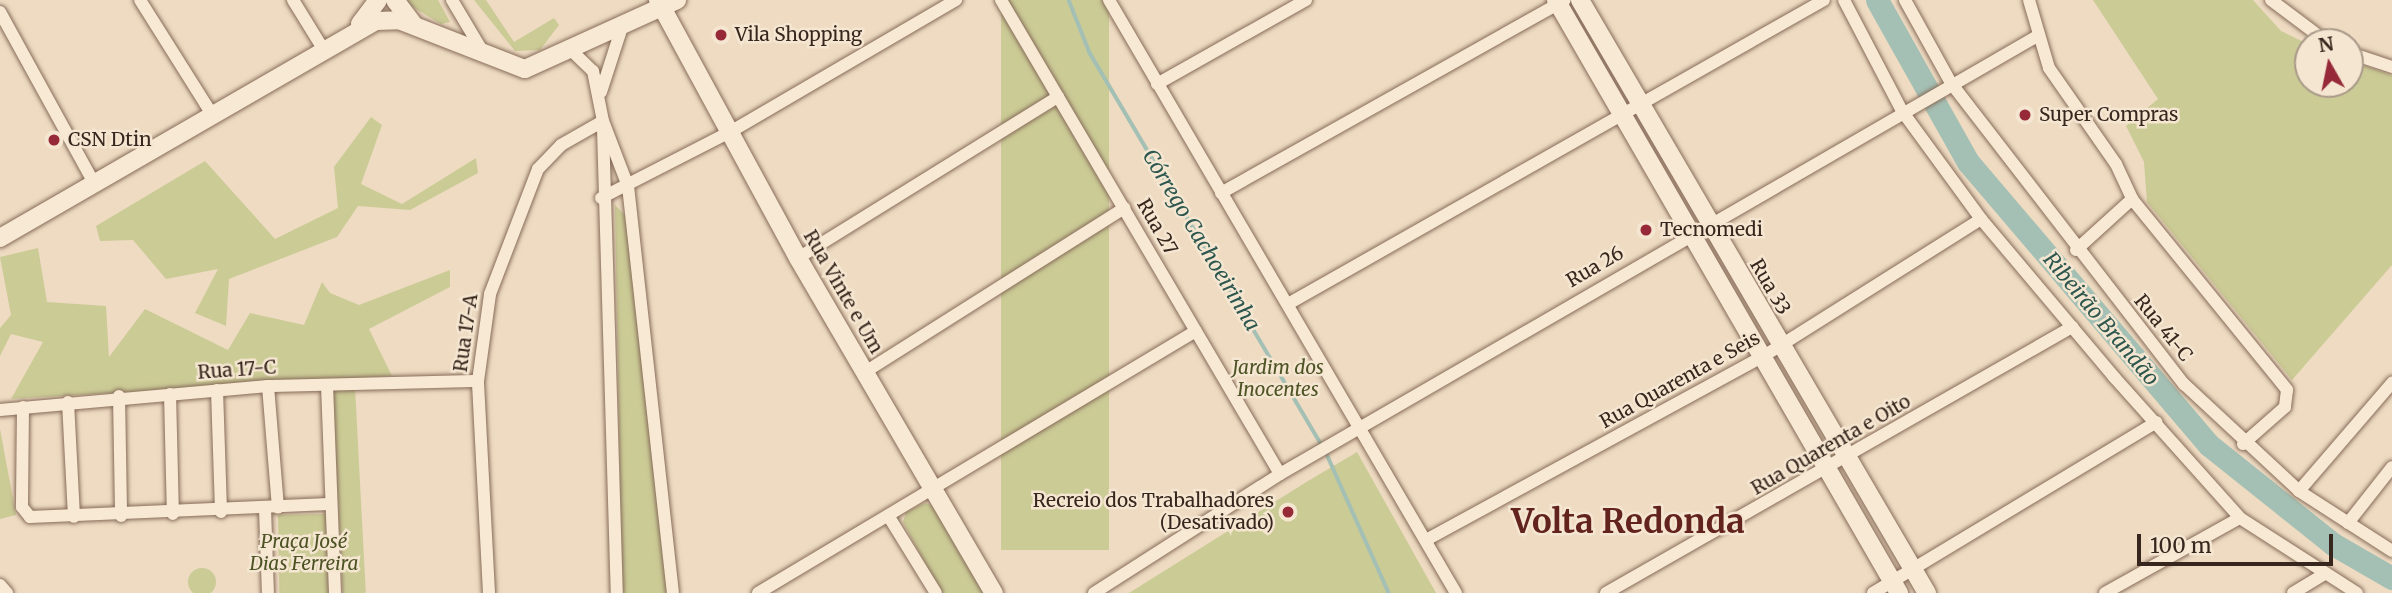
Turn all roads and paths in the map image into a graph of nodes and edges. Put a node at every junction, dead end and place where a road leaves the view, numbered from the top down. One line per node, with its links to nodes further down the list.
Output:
1 (141, 0): 36 (street)
2 (293, 0): 24 (street)
3 (378, 0): 22 (street)
4 (395, 0): 19 (street)
5 (452, 0): 26 (street)
6 (956, 0): 38 (street)
7 (1001, 0): 32 (street, Rua 27)
8 (1110, 0): 30 (street)
9 (1306, 0): 30 (street)
10 (1580, 0): 33 (street, Rua 33)
11 (1825, 0): 33 (street)
12 (1844, 0): 34 (street)
13 (1905, 0): 29 (street, Rua 41-C)
14 (2029, 0): 23 (street)
15 (2271, 0): 20 (street)
16 (1559, 1): 35 (street, Rua 33); 41 (street)
17 (666, 3): 21 (street); 38 (street, Rua Vinte e Um)
18 (0, 12): 39 (street)
19 (413, 24): 22 (street); 26 (street)
20 (2308, 28)
21 (621, 30): 25 (street); 31 (street)
22 (352, 31): 24 (street)
23 (2039, 35): 29 (street, Rua 26); 43 (street)
24 (322, 47): 36 (street)
25 (573, 52): 26 (street); 31 (street)
26 (485, 56)
27 (2364, 58): 28 (street)
28 (2392, 67)
29 (1951, 83): 34 (street, Rua 26); 49 (street, Rua 41-C)
30 (1157, 84): 41 (street)
31 (601, 93): 37 (street)
32 (1058, 97): 44 (street, Rua 27); 50 (street)
33 (1638, 101): 35 (street); 46 (street, Rua 33)
34 (1902, 111): 45 (street); 46 (street, Rua 26)
35 (1620, 112): 47 (street, Rua 33); 51 (street)
36 (213, 116): 39 (street)
37 (603, 121): 40 (street); 42 (street); 57 (street, Rua 17-A)
38 (730, 132): 40 (street); 50 (street, Rua Vinte e Um)
39 (94, 183): 48 (street)
40 (628, 186): 42 (street); 96 (street)
41 (1221, 192): 51 (street)
42 (601, 198): 95 (street)
43 (2132, 199): 49 (street); 70 (street)
44 (1124, 208): 53 (street, Rua 27); 56 (street)
45 (1980, 219): 52 (street); 54 (street, Rua Quarenta e Seis)
46 (1710, 223): 47 (street, Rua 26); 54 (street, Rua 33)
47 (1690, 234): 55 (street, Rua 33); 69 (street, Rua 26)
48 (0, 238)
49 (2076, 250): 70 (street, Rua 41-C)
50 (798, 258): 56 (street, Rua Vinte e Um)
51 (1288, 304): 69 (street)
52 (2072, 327): 68 (street); 71 (street, Rua Quarenta e Oito)
53 (1196, 331): 73 (street, Rua 27); 74 (street)
54 (1780, 346): 55 (street, Rua Quarenta e Seis); 71 (street, Rua 33)
55 (1762, 357): 71 (street, Rua 33); 85 (street, Rua Quarenta e Seis)
56 (865, 372): 74 (street, Rua Vinte e Um)
57 (478, 381): 59 (street, Rua 17-C); 94 (street, Rua 17-A)
58 (2392, 383): 64 (street)
59 (327, 385): 60 (street, Rua 17-C); 76 (street)
60 (268, 386): 61 (street, Rua 17-C); 77 (street)
61 (217, 390): 62 (street, Rua 17-C); 78 (street)
62 (170, 394): 63 (street, Rua 17-C); 79 (street)
63 (119, 396): 65 (street, Rua 17-C); 80 (street)
64 (2387, 400): 75 (street)
65 (68, 402): 66 (street, Rua 17-C); 81 (street)
66 (23, 407): 67 (street, Rua 17-C); 81 (street)
67 (0, 410)
68 (2156, 422): 83 (street); 87 (street)
69 (1361, 426): 73 (street, Rua 26); 85 (street)
70 (2243, 444): 75 (street, Rua 41-C)
71 (1838, 464): 87 (street, Rua 33); 90 (street, Rua 33); 102 (street, Rua Quarenta e Oito)
72 (2392, 467): 84 (street)
73 (1280, 474): 100 (street)
74 (935, 489): 82 (street); 99 (street, Rua Vinte e Um)
75 (2299, 491): 84 (street, Rua 41-C)
76 (329, 504): 77 (street); 93 (street)
77 (272, 509): 78 (street); 92 (street)
78 (221, 512): 79 (street)
79 (173, 514): 80 (street)
80 (121, 516): 81 (street)
81 (75, 517)
82 (889, 517): 97 (street); 98 (street)
83 (2240, 518): 88 (street); 105 (street)
84 (2348, 523): 86 (street, Rua 41-C)
85 (1426, 540): 101 (street)
86 (2392, 551)
87 (1913, 570): 90 (street); 104 (street, Rua 33)
88 (2323, 575): 106 (street); 107 (street)
89 (0, 585): 91 (street)
90 (1896, 588): 103 (street)
91 (7, 593)
92 (268, 593)
93 (335, 593)
94 (489, 593)
95 (617, 593)
96 (673, 593)
97 (758, 593)
98 (936, 593)
99 (994, 593)
100 (1094, 593)
101 (1456, 593)
102 (1606, 593)
103 (1873, 593)
104 (1927, 593)
105 (2105, 593)
106 (2293, 593)
107 (2357, 593)

